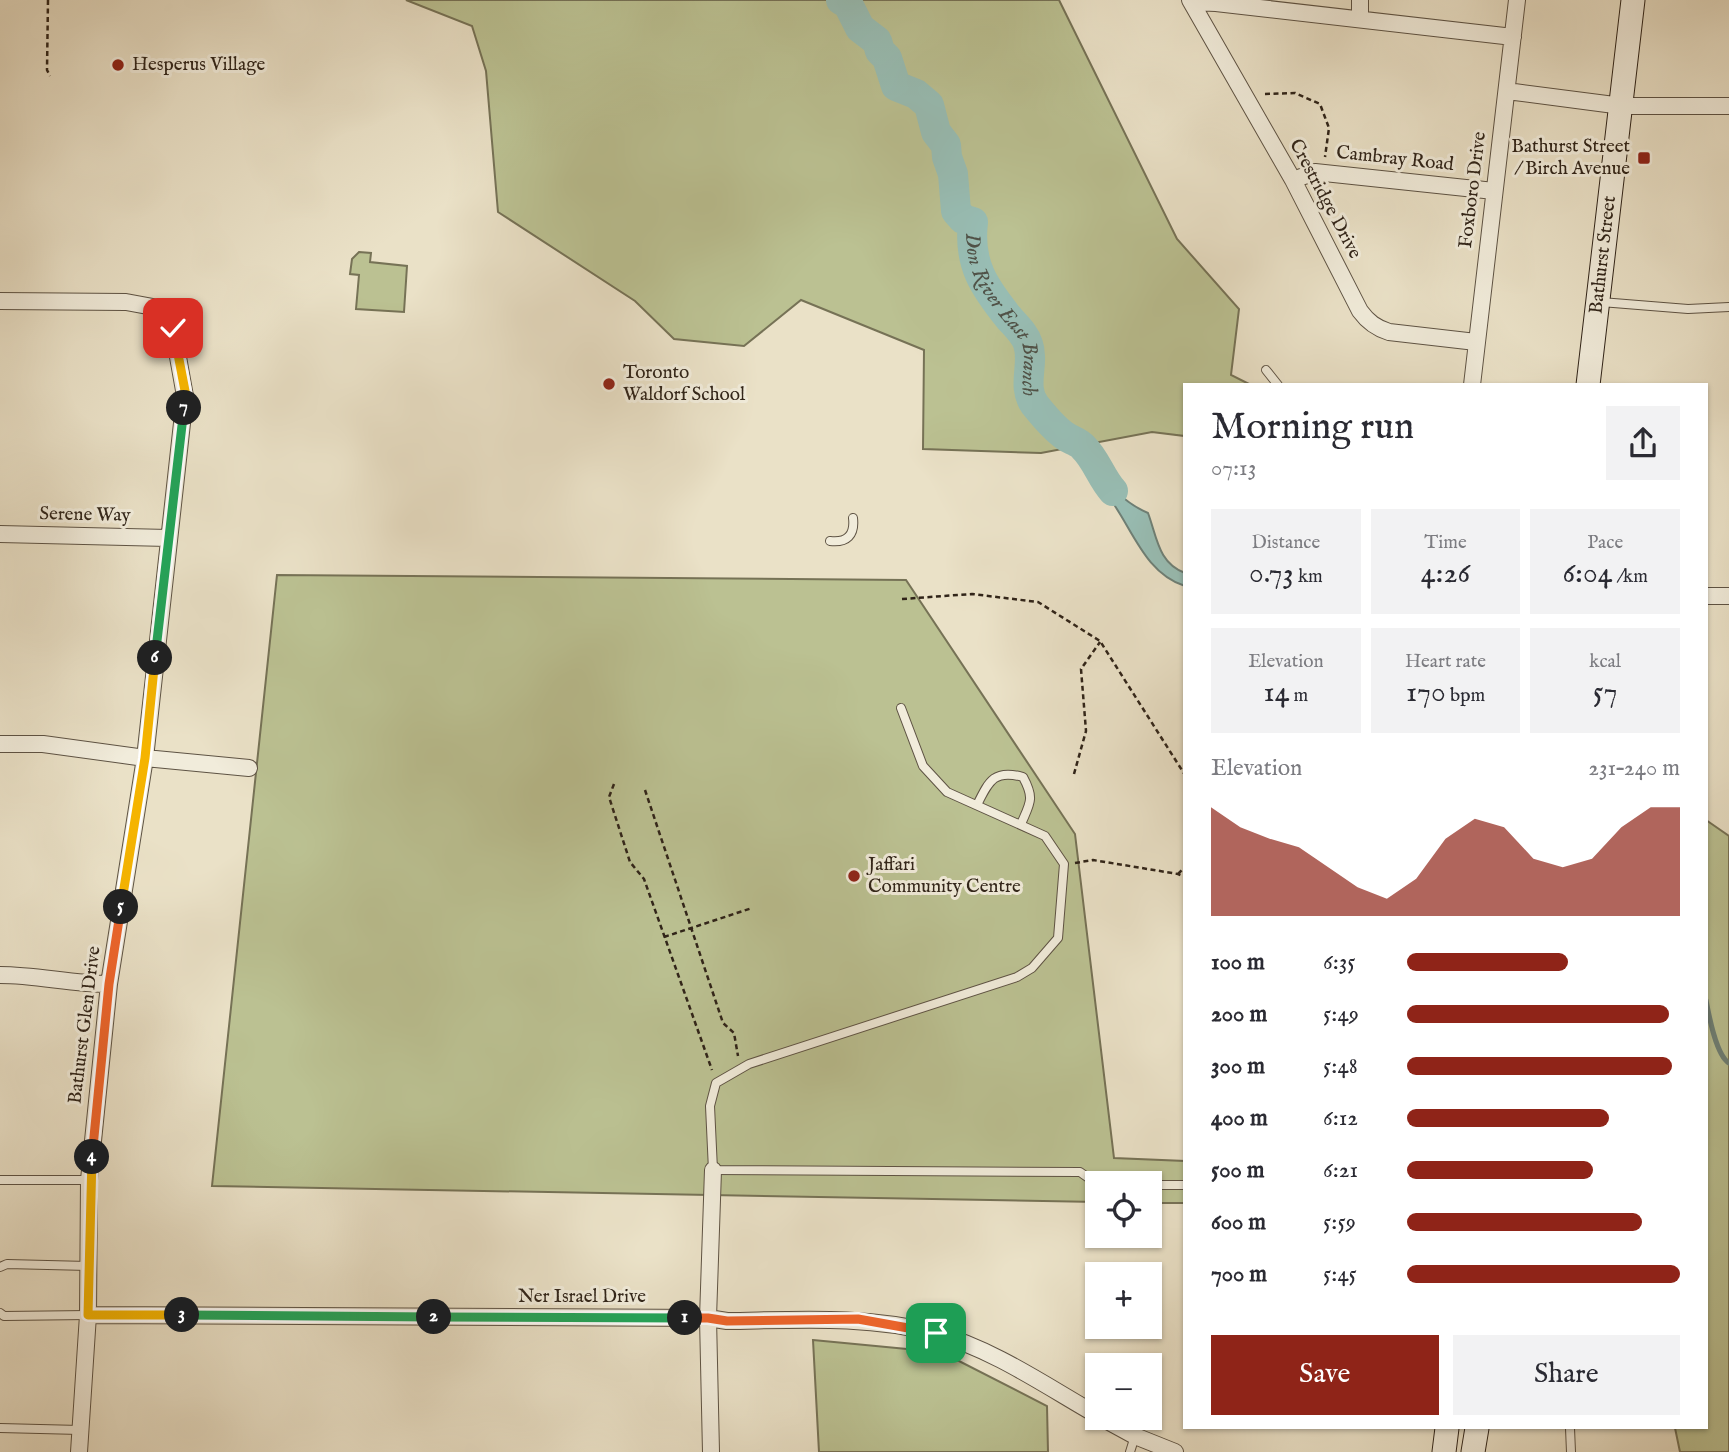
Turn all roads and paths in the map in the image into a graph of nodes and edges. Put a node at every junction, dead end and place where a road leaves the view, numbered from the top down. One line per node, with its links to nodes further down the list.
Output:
1 (48, 0): 8 (path)
2 (1360, 0): 6 (street)
3 (1517, 0): 7 (street, Foxboro Drive)
4 (1633, 0): 11 (main road, Bathurst Street)
5 (1191, 1): 6 (street); 14 (street, Crestridge Drive)
6 (1360, 18): 7 (street)
7 (1513, 37): 9 (street, Foxboro Drive)
8 (50, 76)
9 (1507, 91): 11 (street); 15 (street, Foxboro Drive)
10 (1265, 94): 13 (path)
11 (1622, 106): 12 (street); 17 (main road, Bathurst Street)
12 (1729, 106)
13 (1325, 160)
14 (1293, 180): 15 (street, Cambray Road); 19 (street, Crestridge Drive)
15 (1494, 191): 19 (street, Foxboro Drive)
16 (0, 302): 26 (street, Bathurst Glen Drive)
17 (1598, 302): 18 (lane); 23 (main road, Bathurst Street)
18 (1729, 307)
19 (1476, 342): 22 (street, Foxboro Drive)
20 (1266, 370): 21 (lane)
21 (1276, 383)
22 (1472, 383)
23 (1588, 383)
24 (853, 518): 27 (lane)
25 (0, 534): 26 (street, Serene Way)
26 (168, 538): 34 (street, Bathurst Glen Drive)
27 (830, 541)
28 (1708, 596): 29 (street)
29 (1729, 596)
30 (902, 599): 31 (path)
31 (1100, 641): 36 (path); 37 (path)
32 (901, 708): 40 (lane)
33 (0, 744): 34 (street)
34 (145, 758): 35 (street); 50 (street, Bathurst Glen Drive)
35 (249, 768)
36 (1183, 772)
37 (1074, 775)
38 (614, 784): 48 (path)
39 (645, 790): 47 (path)
40 (977, 804): 41 (lane); 41 (lane)
41 (1021, 824): 42 (lane)
42 (1064, 864): 44 (path); 51 (lane)
43 (1183, 869): 44 (path)
44 (1178, 874): 45 (path)
45 (1183, 876)
46 (752, 908): 47 (path)
47 (691, 928): 48 (path); 51 (path)
48 (664, 937): 52 (path)
49 (0, 975): 50 (street)
50 (109, 984): 56 (street, Bathurst Glen Drive)
51 (740, 1069): 52 (lane)
52 (716, 1083): 53 (lane)
53 (713, 1170): 54 (lane); 63 (street)
54 (1085, 1175)
55 (0, 1180): 56 (lane)
56 (89, 1180): 59 (street, Bathurst Glen Drive)
57 (1162, 1185): 58 (lane)
58 (1183, 1185)
59 (88, 1266): 60 (lane); 62 (street, Bathurst Glen Drive)
60 (0, 1267)
61 (0, 1313): 62 (lane)
62 (88, 1315): 63 (street, Ner Israel Drive); 69 (street, Bathurst Glen Drive)
63 (708, 1318): 64 (street, Ner Israel Drive); 73 (street)
64 (1085, 1408)
65 (0, 1428): 69 (lane)
66 (1447, 1429): 75 (main road)
67 (1477, 1429): 76 (main road)
68 (1570, 1429): 77 (lane)
69 (80, 1430): 72 (street, Bathurst Glen Drive)
70 (1116, 1430): 71 (street, Ner Israel Drive)
71 (1133, 1444): 74 (street, Ner Israel Drive)
72 (79, 1452)
73 (711, 1452)
74 (1175, 1452)
75 (1444, 1452)
76 (1474, 1452)
77 (1571, 1452)

